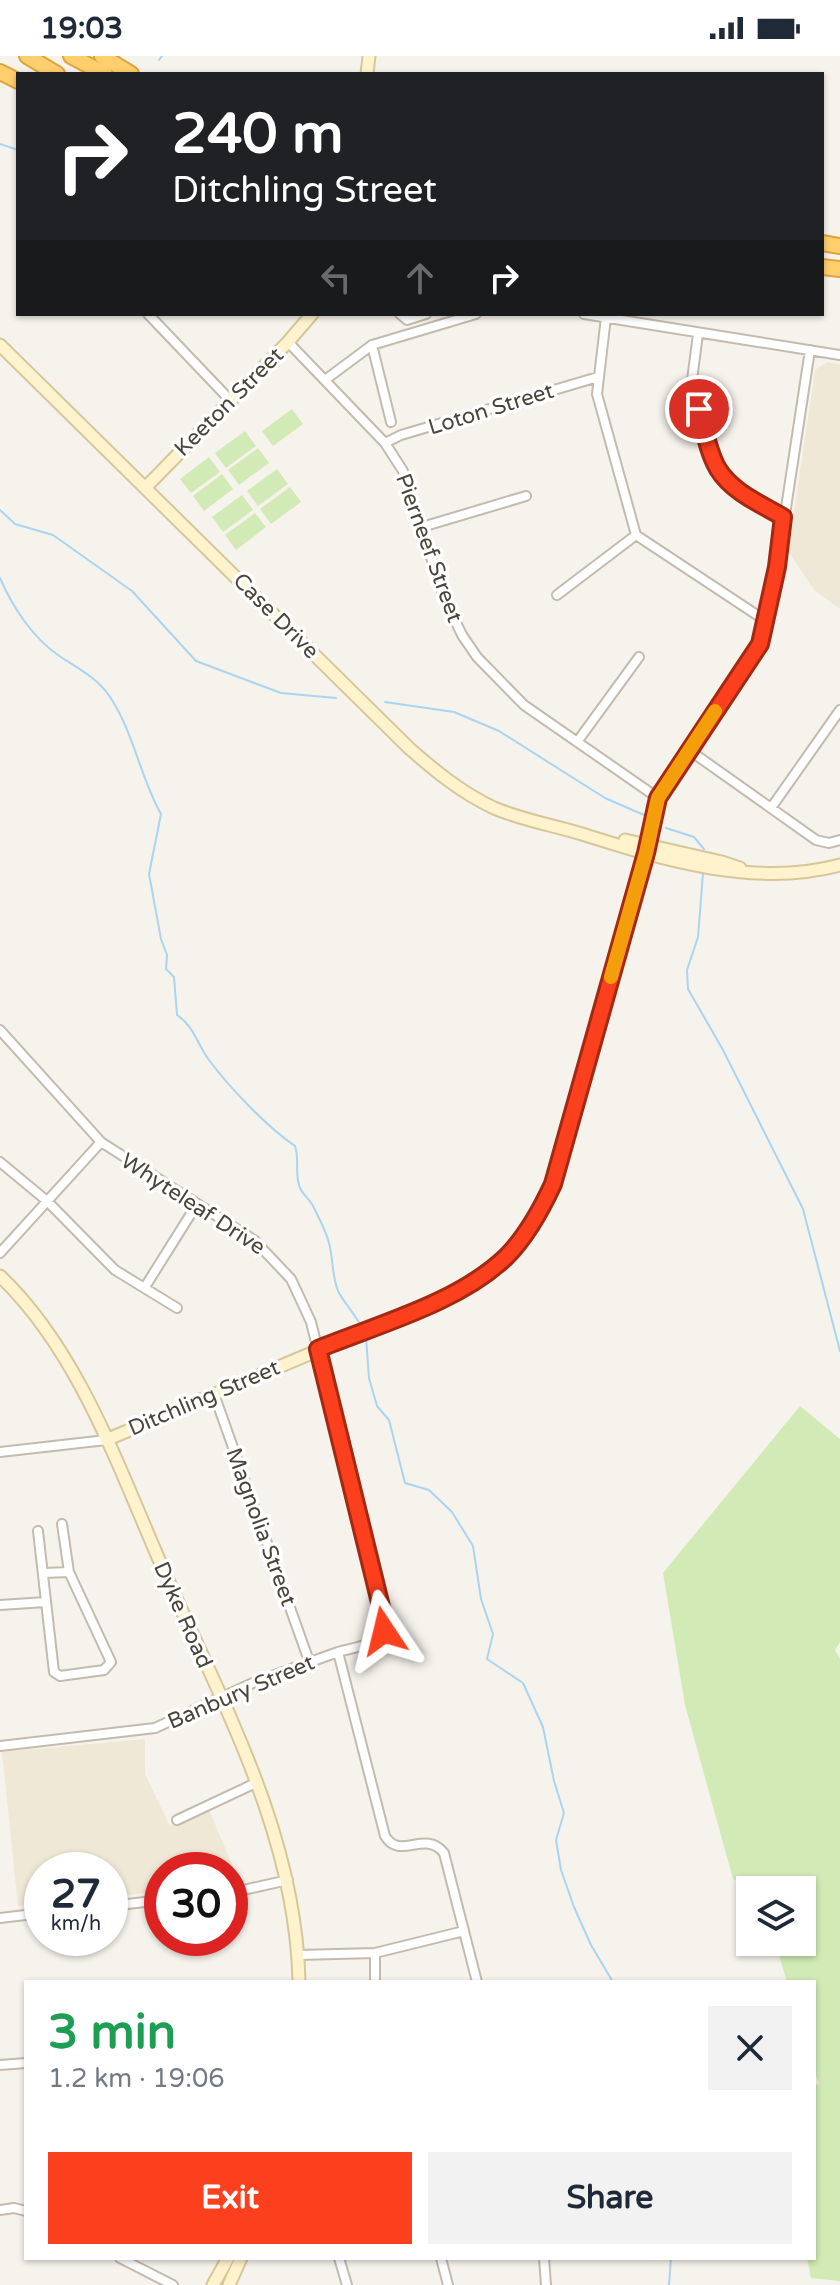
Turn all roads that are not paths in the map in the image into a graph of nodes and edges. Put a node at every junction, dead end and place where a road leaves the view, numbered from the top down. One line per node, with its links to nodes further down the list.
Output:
1 (27, 56): 4 (highway)
2 (71, 56): 5 (highway)
3 (102, 56): 6 (highway)
4 (54, 72)
5 (101, 72)
6 (128, 72)
7 (150, 316): 22 (street)
8 (310, 316): 15 (street, Keeton Street)
9 (439, 316): 13 (street)
10 (470, 316): 13 (street)
11 (599, 316): 12 (street)
12 (606, 317): 14 (street); 20 (street)
13 (441, 325): 17 (street)
14 (698, 334): 18 (street); 27 (street)
15 (288, 342): 21 (street, Pierneef Street); 22 (street, Keeton Street)
16 (0, 345): 25 (street, Case Drive)
17 (372, 345): 21 (street); 23 (street)
18 (810, 350): 19 (street); 27 (street, Ditchling Street)
19 (840, 355)
20 (598, 377): 24 (street, Loton Street); 29 (street)
21 (325, 380): 24 (street, Pierneef Street)
22 (230, 400): 25 (street, Keeton Street)
23 (391, 422)
24 (385, 443): 28 (street, Pierneef Street)
25 (145, 488): 39 (street, Case Drive)
26 (526, 496): 28 (street)
27 (783, 517): 31 (street, Ditchling Street)
28 (422, 527): 34 (street, Pierneef Street)
29 (636, 535): 30 (street); 31 (street)
30 (557, 595)
31 (766, 621): 35 (street, Ditchling Street)
32 (639, 657): 34 (street)
33 (840, 710): 37 (street)
34 (577, 742): 36 (street, Pierneef Street)
35 (689, 750): 36 (street, Ditchling Street); 37 (street)
36 (658, 798): 39 (street, Ditchling Street)
37 (771, 808): 38 (street)
38 (840, 840)
39 (647, 849): 40 (street, Case Drive); 50 (street, Ditchling Street)
40 (840, 865)
41 (0, 1030): 42 (street, Whyteleaf Drive)
42 (101, 1142): 44 (street); 45 (street, Whyteleaf Drive)
43 (0, 1162): 44 (street)
44 (47, 1201): 46 (street); 48 (street)
45 (197, 1204): 48 (street); 50 (street, Whyteleaf Drive)
46 (0, 1253)
47 (0, 1276): 52 (street, Dyke Road)
48 (145, 1287): 49 (street)
49 (177, 1308)
50 (318, 1349): 51 (street, Ditchling Street); 60 (street, Whyteleaf Drive)
51 (214, 1394): 52 (street, Ditchling Street); 61 (street, Magnolia Street)
52 (106, 1440): 53 (street); 62 (street, Dyke Road)
53 (0, 1452)
54 (62, 1524): 56 (street)
55 (38, 1531): 57 (street)
56 (69, 1572): 57 (street); 58 (street)
57 (43, 1573): 58 (street)
58 (46, 1602): 59 (street)
59 (0, 1605)
60 (338, 1652): 61 (street, Banbury Street); 70 (street)
61 (309, 1661): 62 (street, Banbury Street)
62 (220, 1699): 63 (street, Banbury Street); 64 (street, Dyke Road)
63 (0, 1746)
64 (258, 1782): 65 (street); 66 (street, Dyke Road)
65 (177, 1820)
66 (288, 1880): 67 (street); 72 (street, Dyke Road)
67 (248, 1889)
68 (24, 1915): 69 (street)
69 (0, 1918)
70 (464, 1931): 71 (street); 75 (street)
71 (375, 1953): 72 (street); 74 (street)
72 (298, 1955): 73 (street, Dyke Road)
73 (299, 1980)
74 (375, 1980)
75 (476, 1980)
76 (24, 2063): 77 (street)
77 (0, 2065)
78 (0, 2210): 79 (street)
79 (24, 2210)
80 (124, 2260): 86 (street)
81 (227, 2260): 87 (street)
82 (240, 2260): 88 (street)
83 (340, 2260): 89 (street)
84 (442, 2260): 90 (street)
85 (544, 2260): 91 (street)
86 (173, 2285)
87 (213, 2285)
88 (229, 2285)
89 (347, 2285)
90 (448, 2285)
91 (546, 2285)

